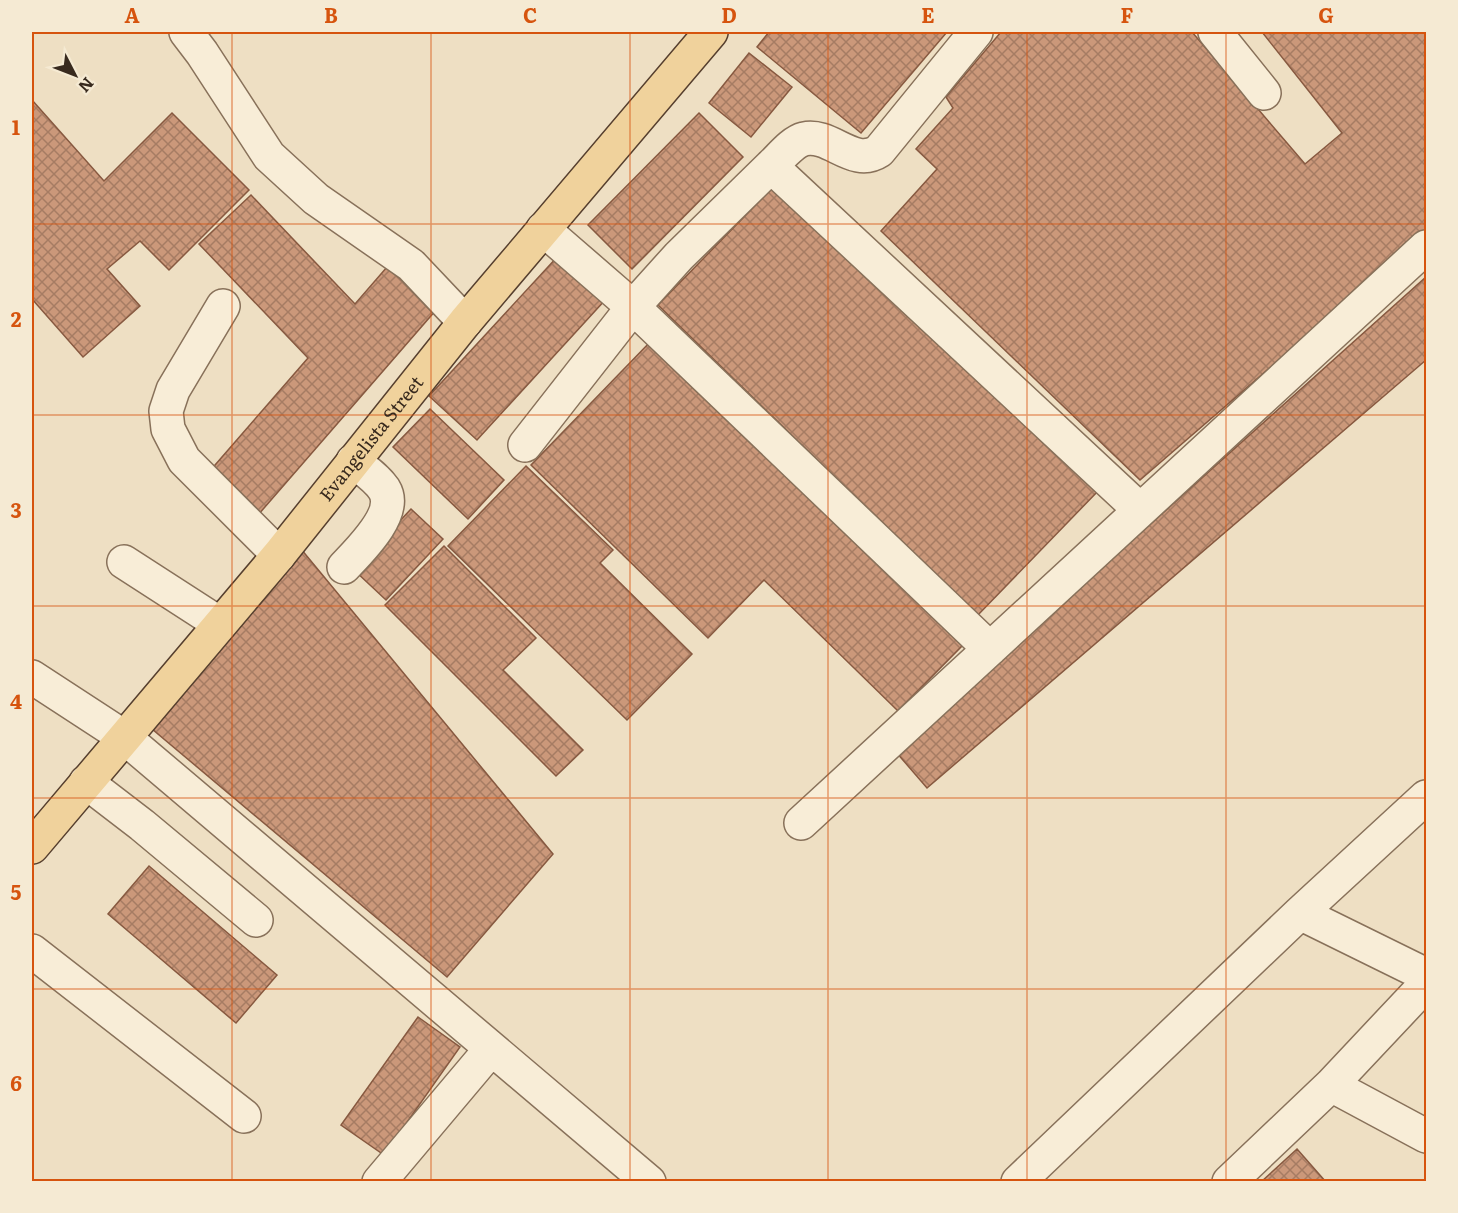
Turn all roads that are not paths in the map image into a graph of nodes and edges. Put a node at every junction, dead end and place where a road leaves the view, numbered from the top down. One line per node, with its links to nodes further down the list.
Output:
1 (186, 32): 11 (street)
2 (711, 32): 7 (main road, Evangelista Street)
3 (976, 32): 6 (street)
4 (1215, 32): 5 (street)
5 (1264, 93)
6 (771, 166): 10 (street); 14 (street)
7 (543, 229): 10 (street); 11 (main road, Evangelista Street)
8 (1426, 247): 14 (street)
9 (223, 306): 15 (street)
10 (633, 307): 12 (street); 19 (street)
11 (465, 322): 13 (main road, Evangelista Street)
12 (525, 445)
13 (353, 461): 15 (main road, Evangelista Street); 17 (street)
14 (1139, 510): 19 (street)
15 (279, 555): 18 (main road, Evangelista Street)
16 (124, 562): 18 (street)
17 (344, 567)
18 (220, 624): 21 (main road, Evangelista Street)
19 (990, 649): 24 (street)
20 (32, 677): 21 (street)
21 (124, 737): 22 (main road, Evangelista Street); 31 (street)
22 (86, 782): 25 (main road, Evangelista Street); 27 (street)
23 (1424, 802): 26 (street)
24 (801, 823)
25 (32, 847)
26 (1300, 913): 29 (street); 37 (street)
27 (256, 920)
28 (32, 951): 33 (street)
29 (1426, 975)
30 (1426, 984): 32 (street)
31 (492, 1049): 35 (street); 36 (street)
32 (1331, 1084): 34 (street); 38 (street)
33 (244, 1116)
34 (1426, 1136)
35 (379, 1182)
36 (649, 1182)
37 (1018, 1182)
38 (1229, 1182)

